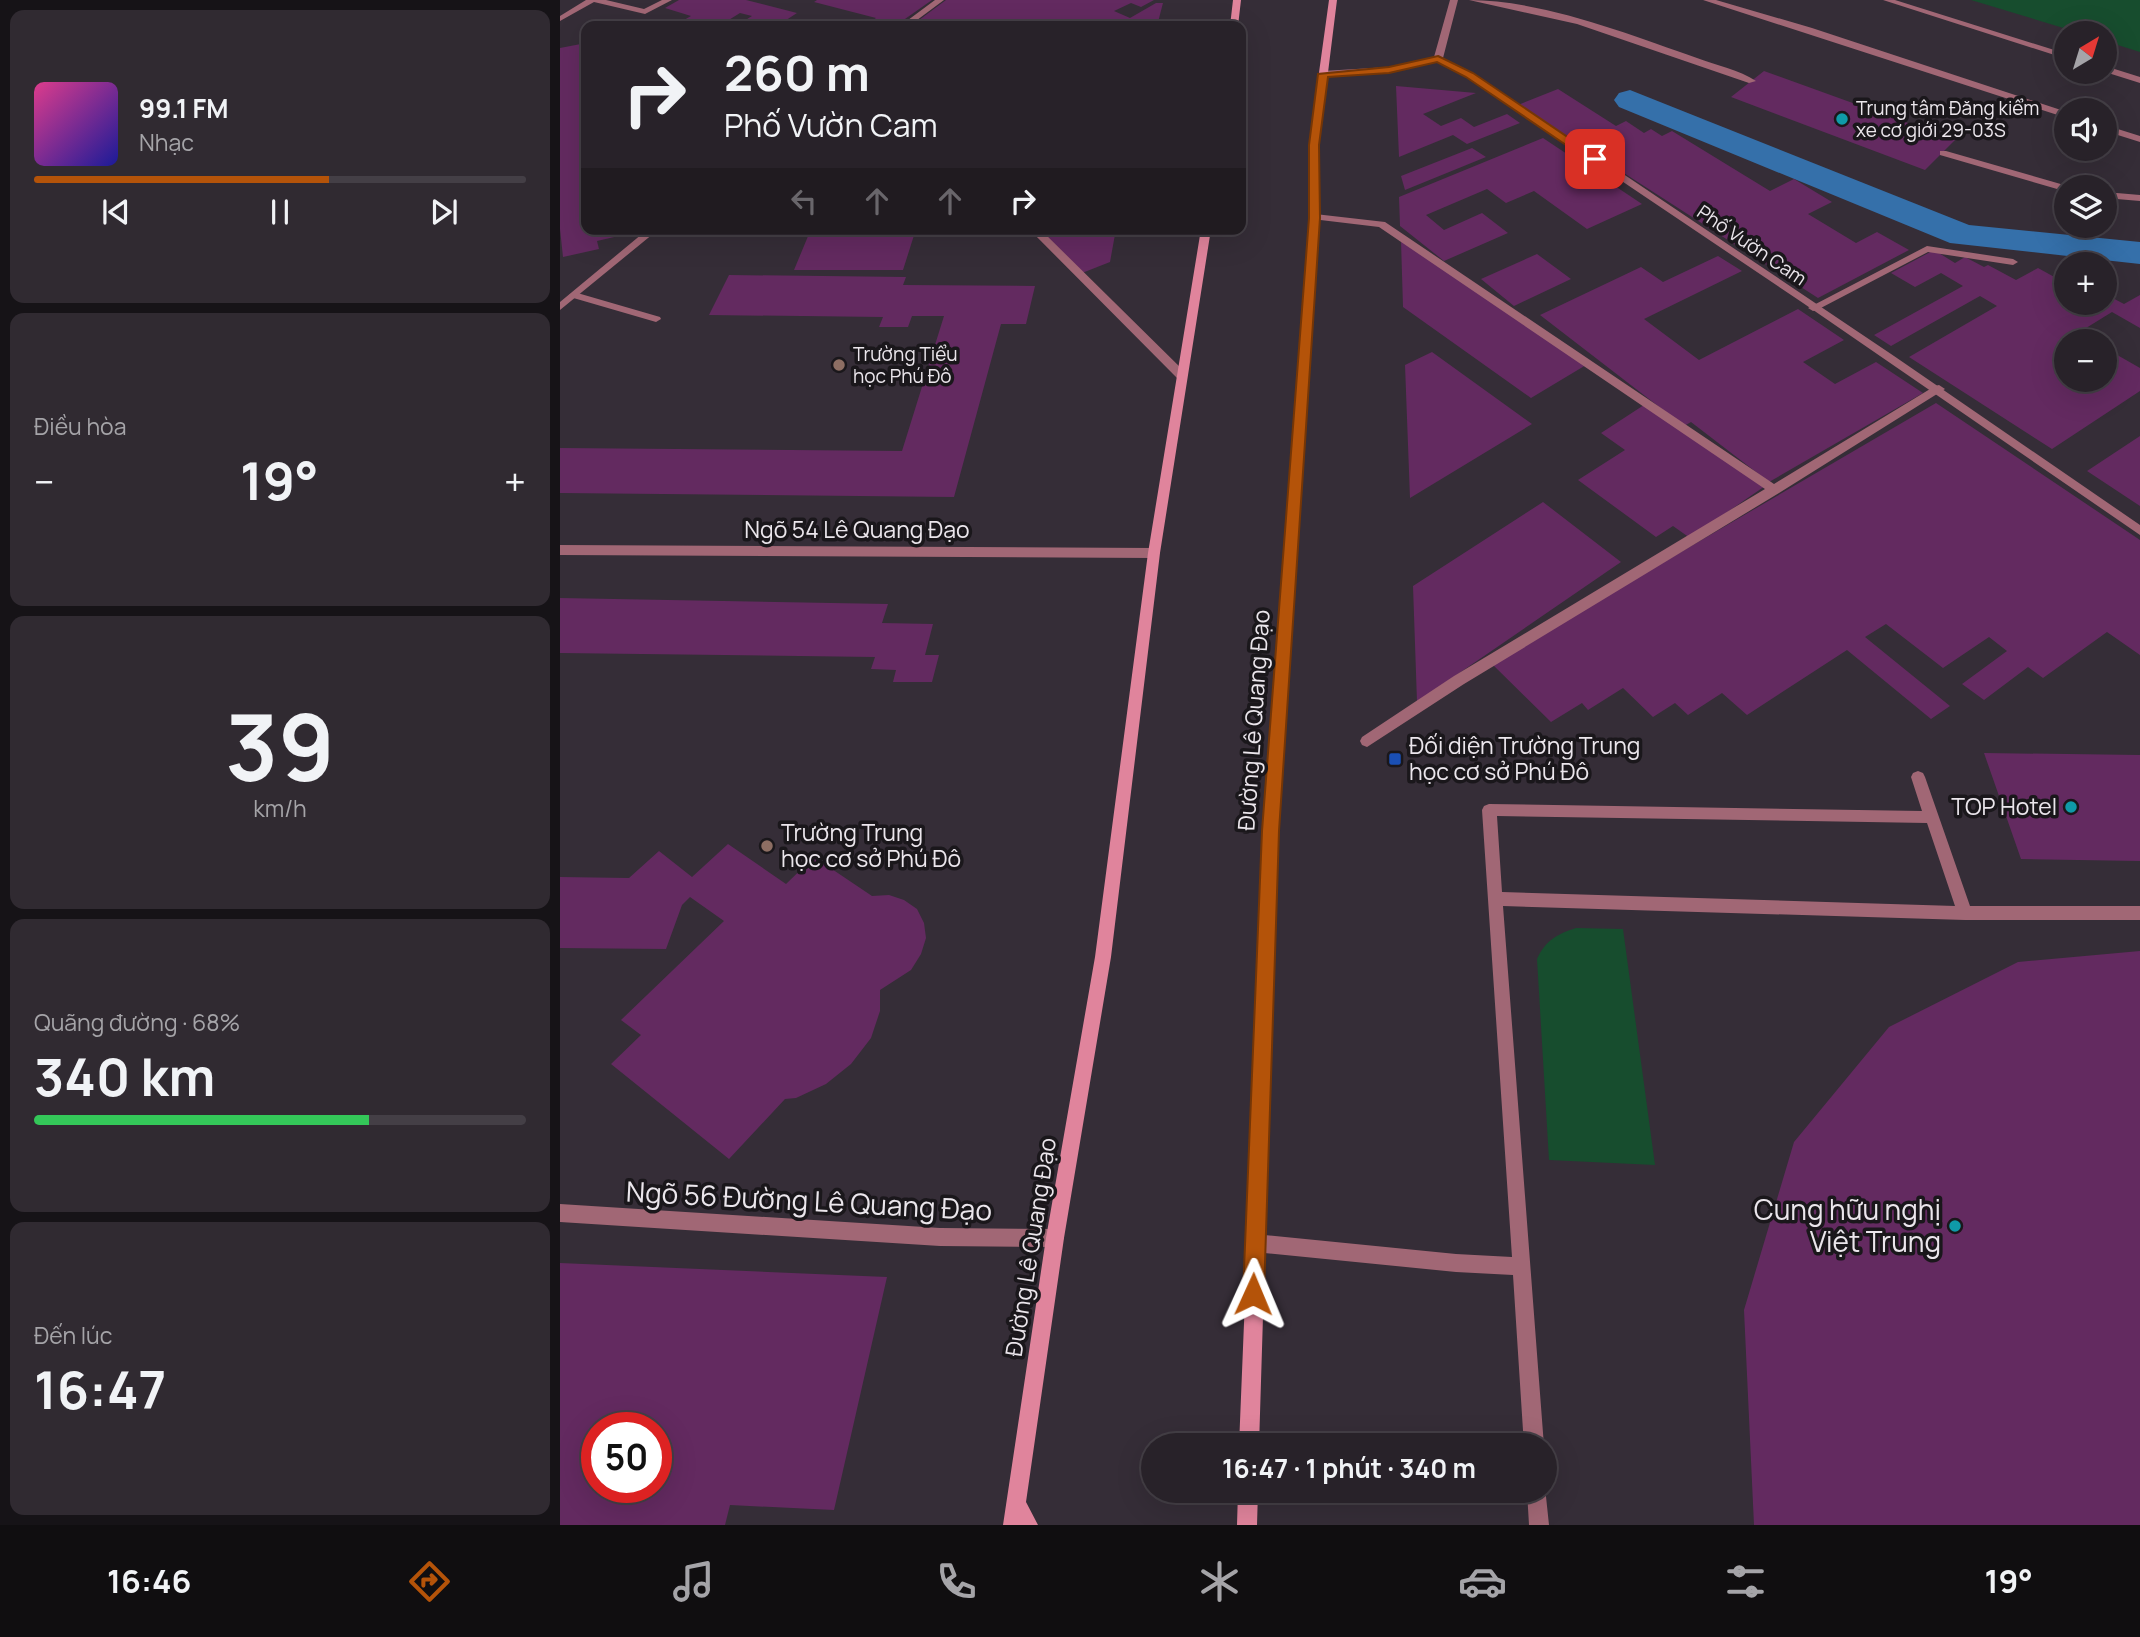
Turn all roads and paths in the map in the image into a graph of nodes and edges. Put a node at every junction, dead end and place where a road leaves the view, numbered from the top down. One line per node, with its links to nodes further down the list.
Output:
1 (594, 0): 2 (street); 10 (street)
2 (668, 0)
3 (940, 0): 11 (street)
4 (1237, 0): 12 (main road)
5 (1333, 0): 16 (main road, Đường Lê Quang Đạo)
6 (1454, 0): 14 (street)
7 (1473, 0): 18 (street)
8 (1707, 0): 19 (street)
9 (1887, 0): 13 (street)
10 (560, 19)
11 (911, 21)
12 (1235, 21)
13 (2054, 53)
14 (1438, 59): 16 (street); 33 (street, Phố Vườn Cam)
15 (2118, 73): 17 (street)
16 (1323, 74): 26 (main road, Đường Lê Quang Đạo)
17 (2140, 80)
18 (1752, 81)
19 (2054, 111)
20 (2117, 132): 21 (street)
21 (2140, 139)
22 (1943, 153): 23 (street)
23 (2054, 185)
24 (2117, 196): 25 (street)
25 (2140, 198)
26 (1315, 218): 37 (street); 49 (main road, Đường Lê Quang Đạo)
27 (647, 235): 31 (street)
28 (1040, 235): 35 (street)
29 (1205, 235): 35 (main road, Đường Lê Quang Đạo)
30 (2013, 262): 33 (street)
31 (574, 295): 32 (street); 34 (street)
32 (560, 307)
33 (1813, 308): 36 (street, Phố Vườn Cam)
34 (656, 319)
35 (1182, 376): 40 (main road, Đường Lê Quang Đạo)
36 (1939, 388): 37 (street); 38 (street, Phố Vườn Cam)
37 (1775, 489): 41 (street)
38 (2140, 531)
39 (560, 550): 40 (street, Ngõ 54 Lê Quang Đạo)
40 (1153, 553): 48 (main road, Đường Lê Quang Đạo)
41 (1367, 741)
42 (1918, 777): 43 (street)
43 (1933, 817): 44 (street); 45 (street)
44 (1496, 899): 45 (street); 50 (street)
45 (1965, 914): 46 (street)
46 (2140, 914)
47 (560, 1213): 48 (street, Ngõ 56 Đường Lê Quang Đạo)
48 (1055, 1238): 55 (main road, Đường Lê Quang Đạo)
49 (1254, 1243): 50 (street); 51 (main road, Đường Lê Quang Đạo)
50 (1521, 1266): 52 (street)
51 (1249, 1433)
52 (1533, 1433)
53 (1248, 1503): 57 (main road)
54 (1538, 1503): 58 (street)
55 (1015, 1515): 56 (main road)
56 (1028, 1525)
57 (1247, 1525)
58 (1539, 1525)

